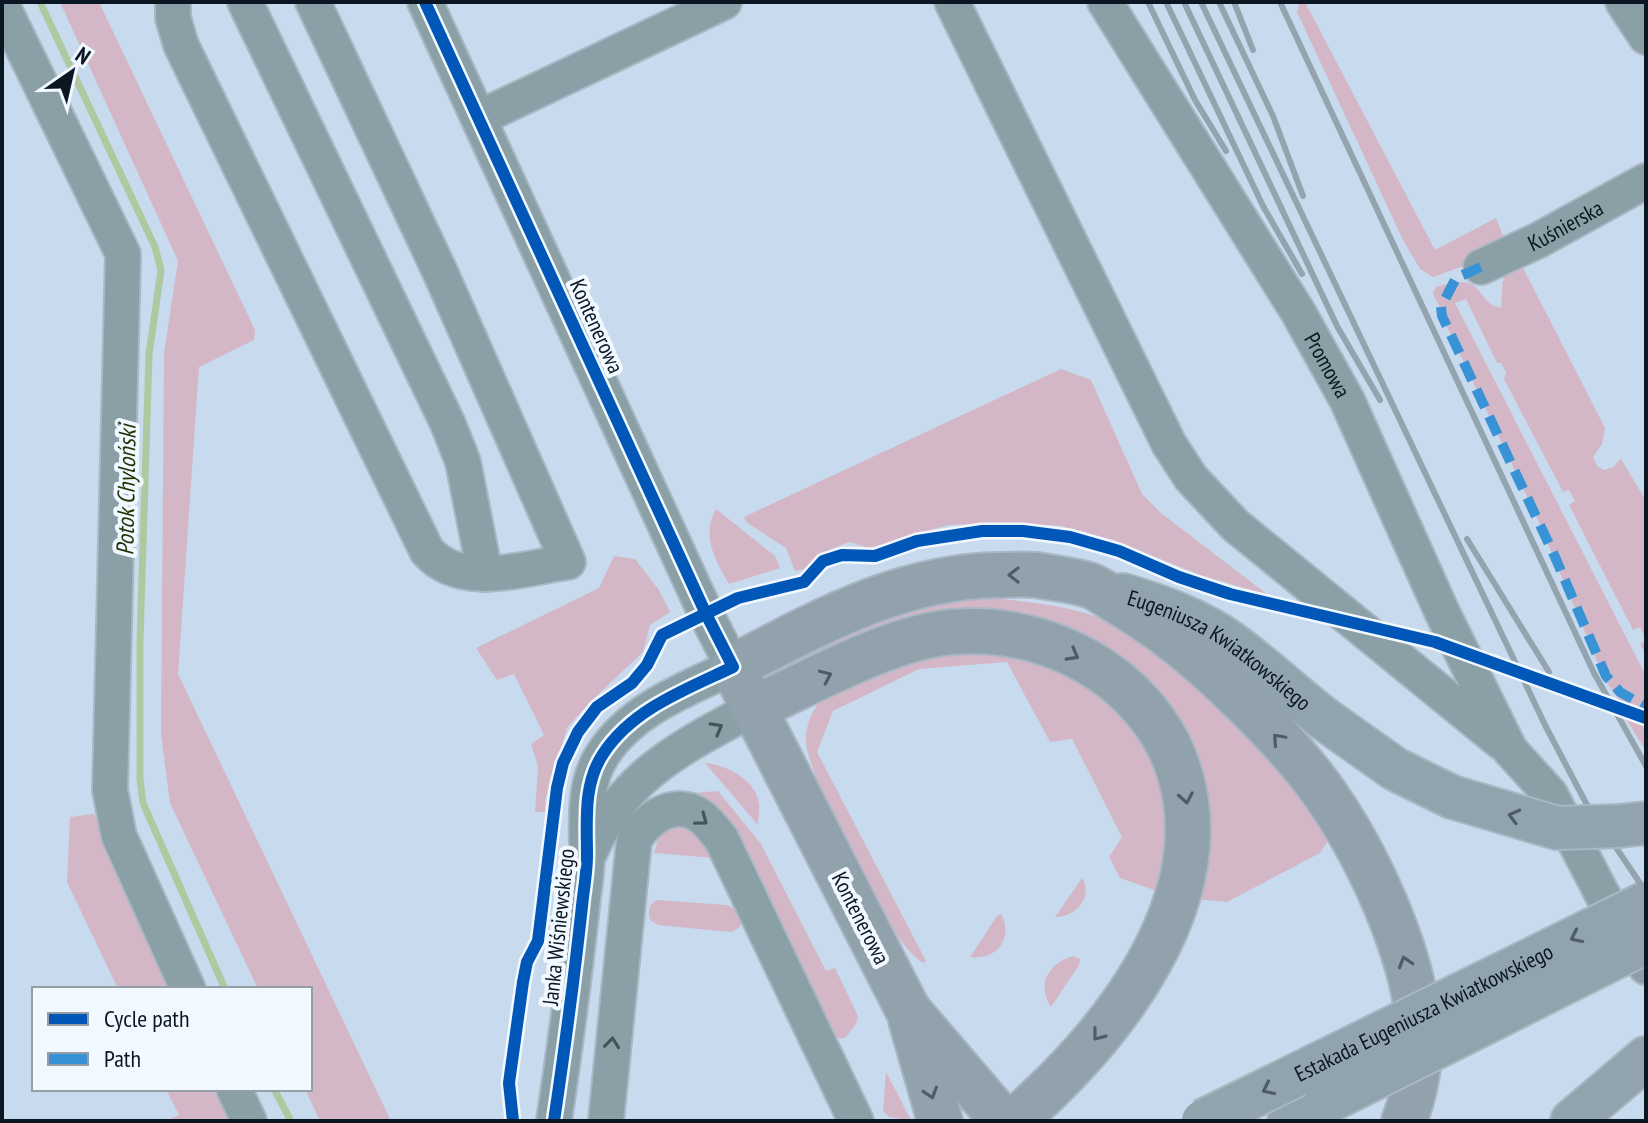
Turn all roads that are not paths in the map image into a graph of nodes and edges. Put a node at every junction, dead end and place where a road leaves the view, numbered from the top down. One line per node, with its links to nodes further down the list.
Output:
1 (173, 2): 14 (street)
2 (245, 2): 14 (street)
3 (313, 2): 14 (street)
4 (425, 2): 11 (street, Kontenerowa)
5 (724, 2): 11 (street)
6 (952, 2): 18 (street, Promowa)
7 (1105, 2): 18 (street, Promowa)
8 (1623, 2): 10 (street)
9 (2, 5): 24 (street)
10 (1646, 37)
11 (479, 118): 15 (street, Kontenerowa)
12 (1646, 181): 13 (street, Kuśnierska)
13 (1481, 267)
14 (485, 574)
15 (733, 667): 16 (highway, one-way to 15); 17 (highway, Kontenerowa); 20 (street, Janka Wiśniewskiego)
16 (1253, 685): 19 (main road, Eugeniusza Kwiatkowskiego, one-way to 16, bridge); 37 (highway, one-way to 16, bridge)
17 (754, 708): 20 (street, Janka Wiśniewskiego, one-way to 17); 25 (highway, Kontenerowa); 34 (highway, one-way to 34)
18 (1510, 750): 23 (street, Promowa)
19 (1646, 823)
20 (587, 859): 29 (street, Janka Wiśniewskiego)
21 (1646, 903): 35 (main road, Estakada Eugeniusza Kwiatkowskiego, one-way to 35, bridge)
22 (1646, 942): 36 (main road, Estakada Eugeniusza Kwiatkowskiego, bridge)
23 (1646, 967)
24 (187, 987)
25 (908, 1010): 32 (highway, Kontenerowa, one-way to 32); 33 (highway, Kontenerowa)
26 (1638, 1065): 38 (main road)
27 (235, 1091): 28 (street)
28 (249, 1121)
29 (554, 1121)
30 (606, 1121): 31 (street, one-way to 31)
31 (856, 1121)
32 (940, 1121)
33 (1003, 1121)
34 (1014, 1121)
35 (1203, 1121)
36 (1289, 1121)
37 (1404, 1121)
38 (1572, 1121)

